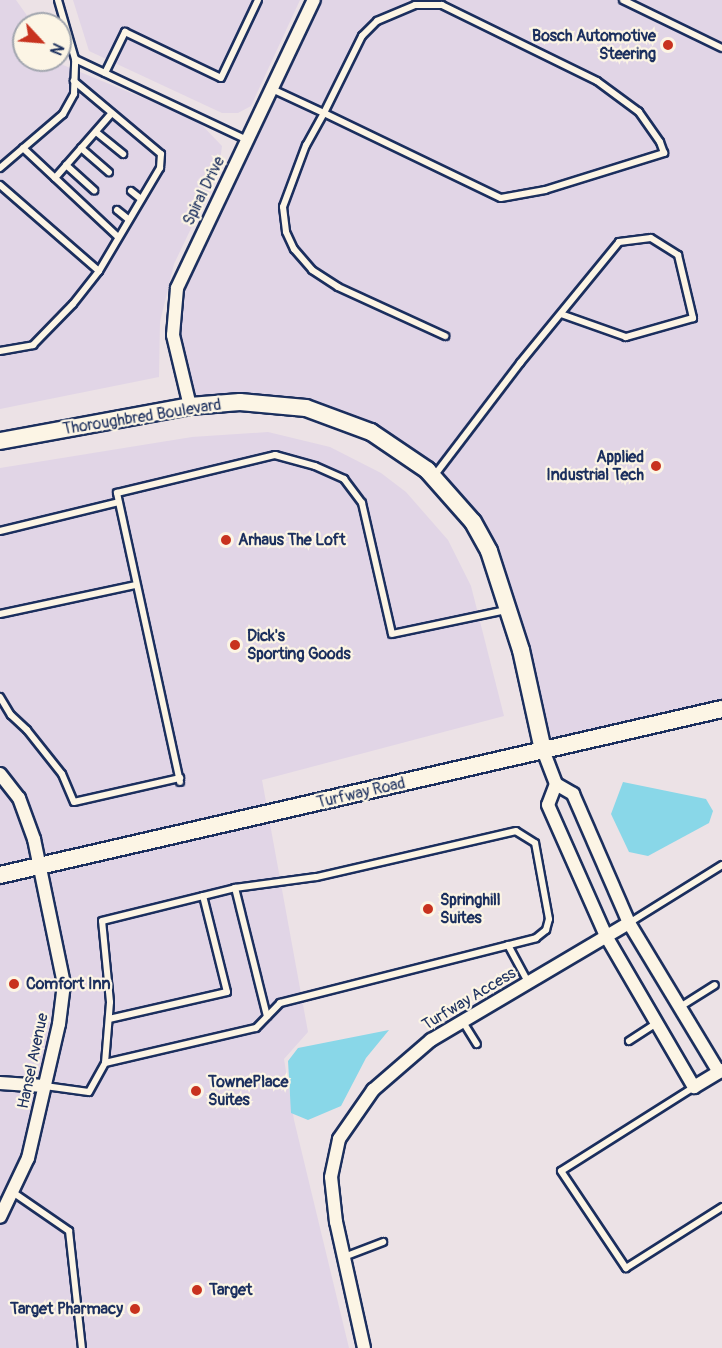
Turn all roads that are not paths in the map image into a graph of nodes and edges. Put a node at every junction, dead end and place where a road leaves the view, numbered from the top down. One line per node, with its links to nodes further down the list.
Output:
1 (58, 0): 6 (lane)
2 (258, 0): 7 (lane)
3 (314, 0): 9 (street, Spiral Drive)
4 (623, 0): 5 (lane)
5 (722, 48)
6 (75, 59): 7 (lane); 8 (lane)
7 (105, 73): 13 (lane)
8 (74, 81): 10 (lane); 14 (lane)
9 (272, 89): 11 (lane); 13 (street, Spiral Drive)
10 (112, 113): 12 (lane); 22 (lane)
11 (324, 113): 11 (lane); 32 (lane)
12 (96, 132): 15 (lane); 16 (lane)
13 (247, 140): 34 (street, Spiral Drive)
14 (23, 148): 18 (lane); 21 (lane)
15 (81, 148): 17 (lane); 19 (lane)
16 (123, 154)
17 (66, 165): 21 (lane); 24 (lane)
18 (0, 168)
19 (109, 172)
20 (145, 174): 22 (lane)
21 (55, 178): 29 (lane)
22 (152, 181): 26 (lane)
23 (0, 185): 30 (lane)
24 (94, 190)
25 (131, 191): 26 (lane)
26 (141, 199): 28 (lane)
27 (117, 210): 28 (lane)
28 (128, 219): 29 (lane)
29 (118, 237): 30 (lane)
30 (99, 271): 33 (lane)
31 (561, 314): 31 (lane); 36 (lane)
32 (445, 336)
33 (0, 351)
34 (190, 406): 35 (main road, Thoroughbred Boulevard); 36 (main road, Thoroughbred Boulevard)
35 (0, 441)
36 (434, 477): 40 (main road, Thoroughbred Boulevard)
37 (119, 502): 38 (lane); 39 (lane); 40 (lane)
38 (0, 531)
39 (135, 585): 41 (lane); 42 (lane)
40 (509, 609): 44 (main road, Thoroughbred Boulevard)
41 (0, 614)
42 (0, 697)
43 (722, 709): 44 (main road, Turfway Road)
44 (543, 750): 46 (street); 48 (main road, Turfway Road)
45 (0, 774): 48 (street, Hansel Avenue)
46 (555, 784): 52 (street); 53 (street)
47 (722, 865): 52 (lane)
48 (42, 866): 49 (main road, Turfway Road); 67 (street, Hansel Avenue)
49 (0, 876)
50 (235, 888): 51 (lane); 54 (lane); 58 (lane)
51 (203, 896): 59 (lane); 59 (lane)
52 (629, 923): 53 (street, Turfway Access); 57 (street)
53 (606, 936): 55 (street, Turfway Access); 61 (street)
54 (508, 945): 55 (lane); 58 (lane)
55 (528, 982): 60 (street, Turfway Access)
56 (715, 985): 57 (lane)
57 (680, 1007): 65 (street)
58 (267, 1016): 64 (lane)
59 (108, 1019): 64 (lane)
60 (463, 1021): 63 (lane); 73 (street, Turfway Access)
61 (657, 1023): 62 (lane); 68 (street)
62 (629, 1041)
63 (477, 1044)
64 (105, 1063): 67 (lane)
65 (721, 1071): 68 (street)
66 (0, 1083): 67 (street)
67 (44, 1086): 69 (street, Hansel Avenue)
68 (694, 1087): 70 (lane)
69 (14, 1193): 71 (street, Hansel Avenue); 74 (lane)
70 (722, 1207)
71 (0, 1217)
72 (383, 1242): 73 (lane)
73 (344, 1257): 75 (street, Turfway Access)
74 (82, 1348)
75 (364, 1348)

